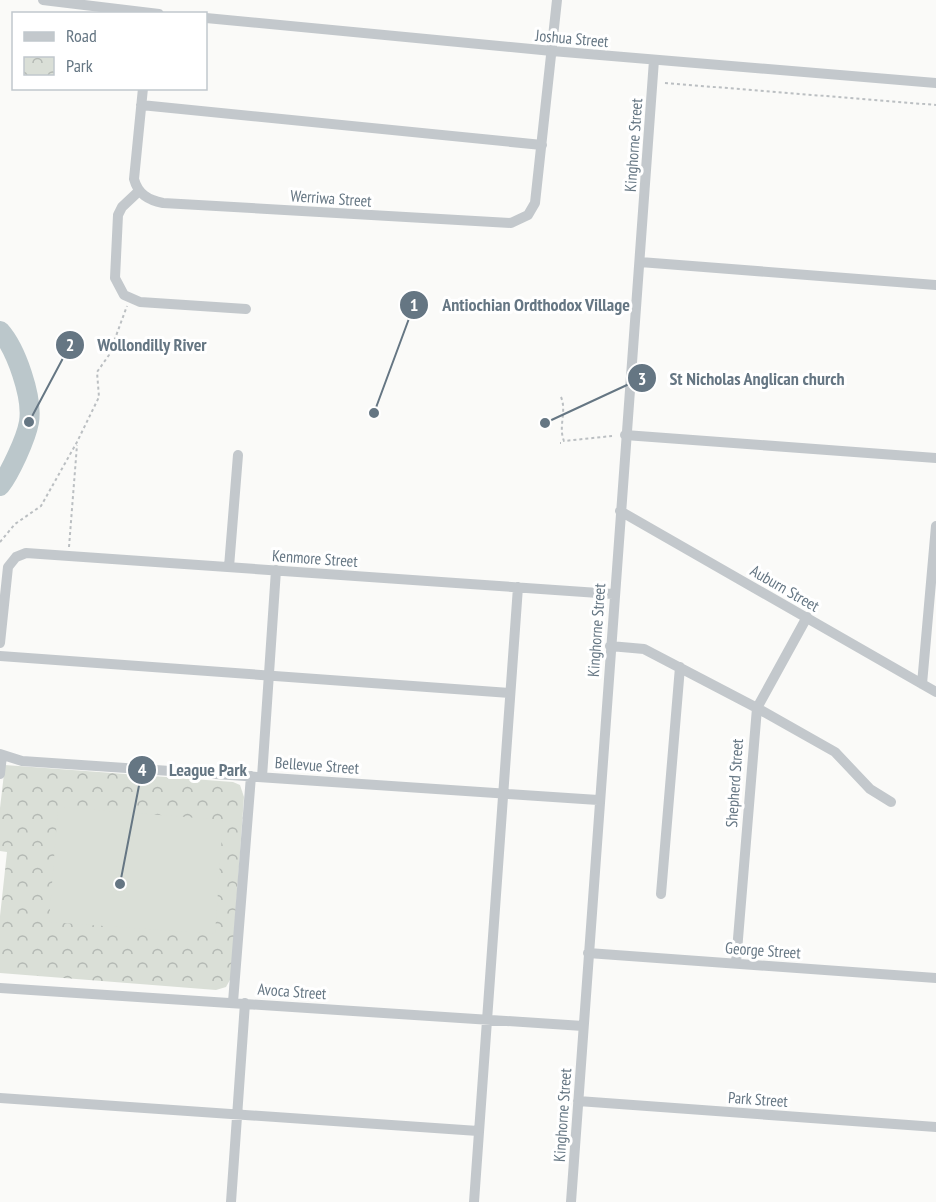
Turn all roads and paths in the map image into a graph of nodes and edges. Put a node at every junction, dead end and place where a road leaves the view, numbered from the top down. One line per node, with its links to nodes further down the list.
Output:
1 (43, 0): 3 (street)
2 (557, 0): 5 (street)
3 (143, 12)
4 (207, 18): 5 (street, Joshua Street)
5 (552, 51): 6 (street, Joshua Street); 12 (street)
6 (654, 60): 8 (street, Joshua Street); 14 (street, Kinghorne Street)
7 (665, 83): 11 (path)
8 (936, 83)
9 (143, 90): 10 (street)
10 (141, 105): 12 (street); 13 (street)
11 (936, 105)
12 (542, 146): 13 (street, Werriwa Street)
13 (139, 191): 16 (street)
14 (640, 262): 15 (street); 19 (street, Kinghorne Street)
15 (936, 285)
16 (129, 299): 17 (street); 21 (path)
17 (246, 309)
18 (561, 397): 20 (path)
19 (625, 435): 23 (street); 24 (street, Kinghorne Street)
20 (612, 436)
21 (77, 442): 26 (path); 27 (path)
22 (238, 454): 28 (street)
23 (936, 458)
24 (620, 511): 31 (street, Kinghorne Street); 32 (street, Auburn Street)
25 (936, 526): 33 (street)
26 (0, 542)
27 (69, 556): 28 (street, Kenmore Street); 34 (street, Kenmore Street)
28 (229, 567): 29 (street, Kenmore Street)
29 (276, 570): 30 (street, Kenmore Street); 38 (street)
30 (518, 587): 31 (street, Kenmore Street); 41 (street)
31 (613, 594): 35 (street, Kinghorne Street)
32 (807, 617): 39 (street, Auburn Street); 42 (street, Shepherd Street)
33 (933, 621): 39 (street)
34 (0, 643)
35 (609, 646): 37 (street); 47 (street, Kinghorne Street)
36 (0, 656): 38 (street)
37 (680, 667): 42 (street); 49 (street)
38 (269, 673): 41 (street); 45 (street)
39 (922, 684): 40 (street, Auburn Street)
40 (936, 692)
41 (510, 693): 46 (street)
42 (757, 708): 48 (street); 51 (street, Shepherd Street)
43 (1, 755): 44 (street); 45 (street, Bellevue Street)
44 (0, 774)
45 (257, 777): 46 (street, Bellevue Street); 54 (street)
46 (502, 793): 47 (street, Bellevue Street); 56 (street)
47 (598, 800): 50 (street, Kinghorne Street)
48 (891, 802)
49 (661, 894)
50 (588, 953): 51 (street, George Street); 57 (street, Kinghorne Street)
51 (736, 963): 52 (street, George Street)
52 (936, 978)
53 (0, 987): 54 (street, Avoca Street)
54 (233, 1002): 55 (street, Avoca Street)
55 (245, 1003): 56 (street, Avoca Street); 60 (street)
56 (487, 1019): 57 (street, Avoca Street); 62 (street)
57 (583, 1026): 59 (street, Kinghorne Street)
58 (0, 1098): 60 (street)
59 (578, 1101): 61 (street, Park Street); 65 (street, Kinghorne Street)
60 (237, 1114): 62 (street); 63 (street)
61 (936, 1127)
62 (478, 1131): 64 (street)
63 (231, 1202)
64 (474, 1202)
65 (571, 1202)

